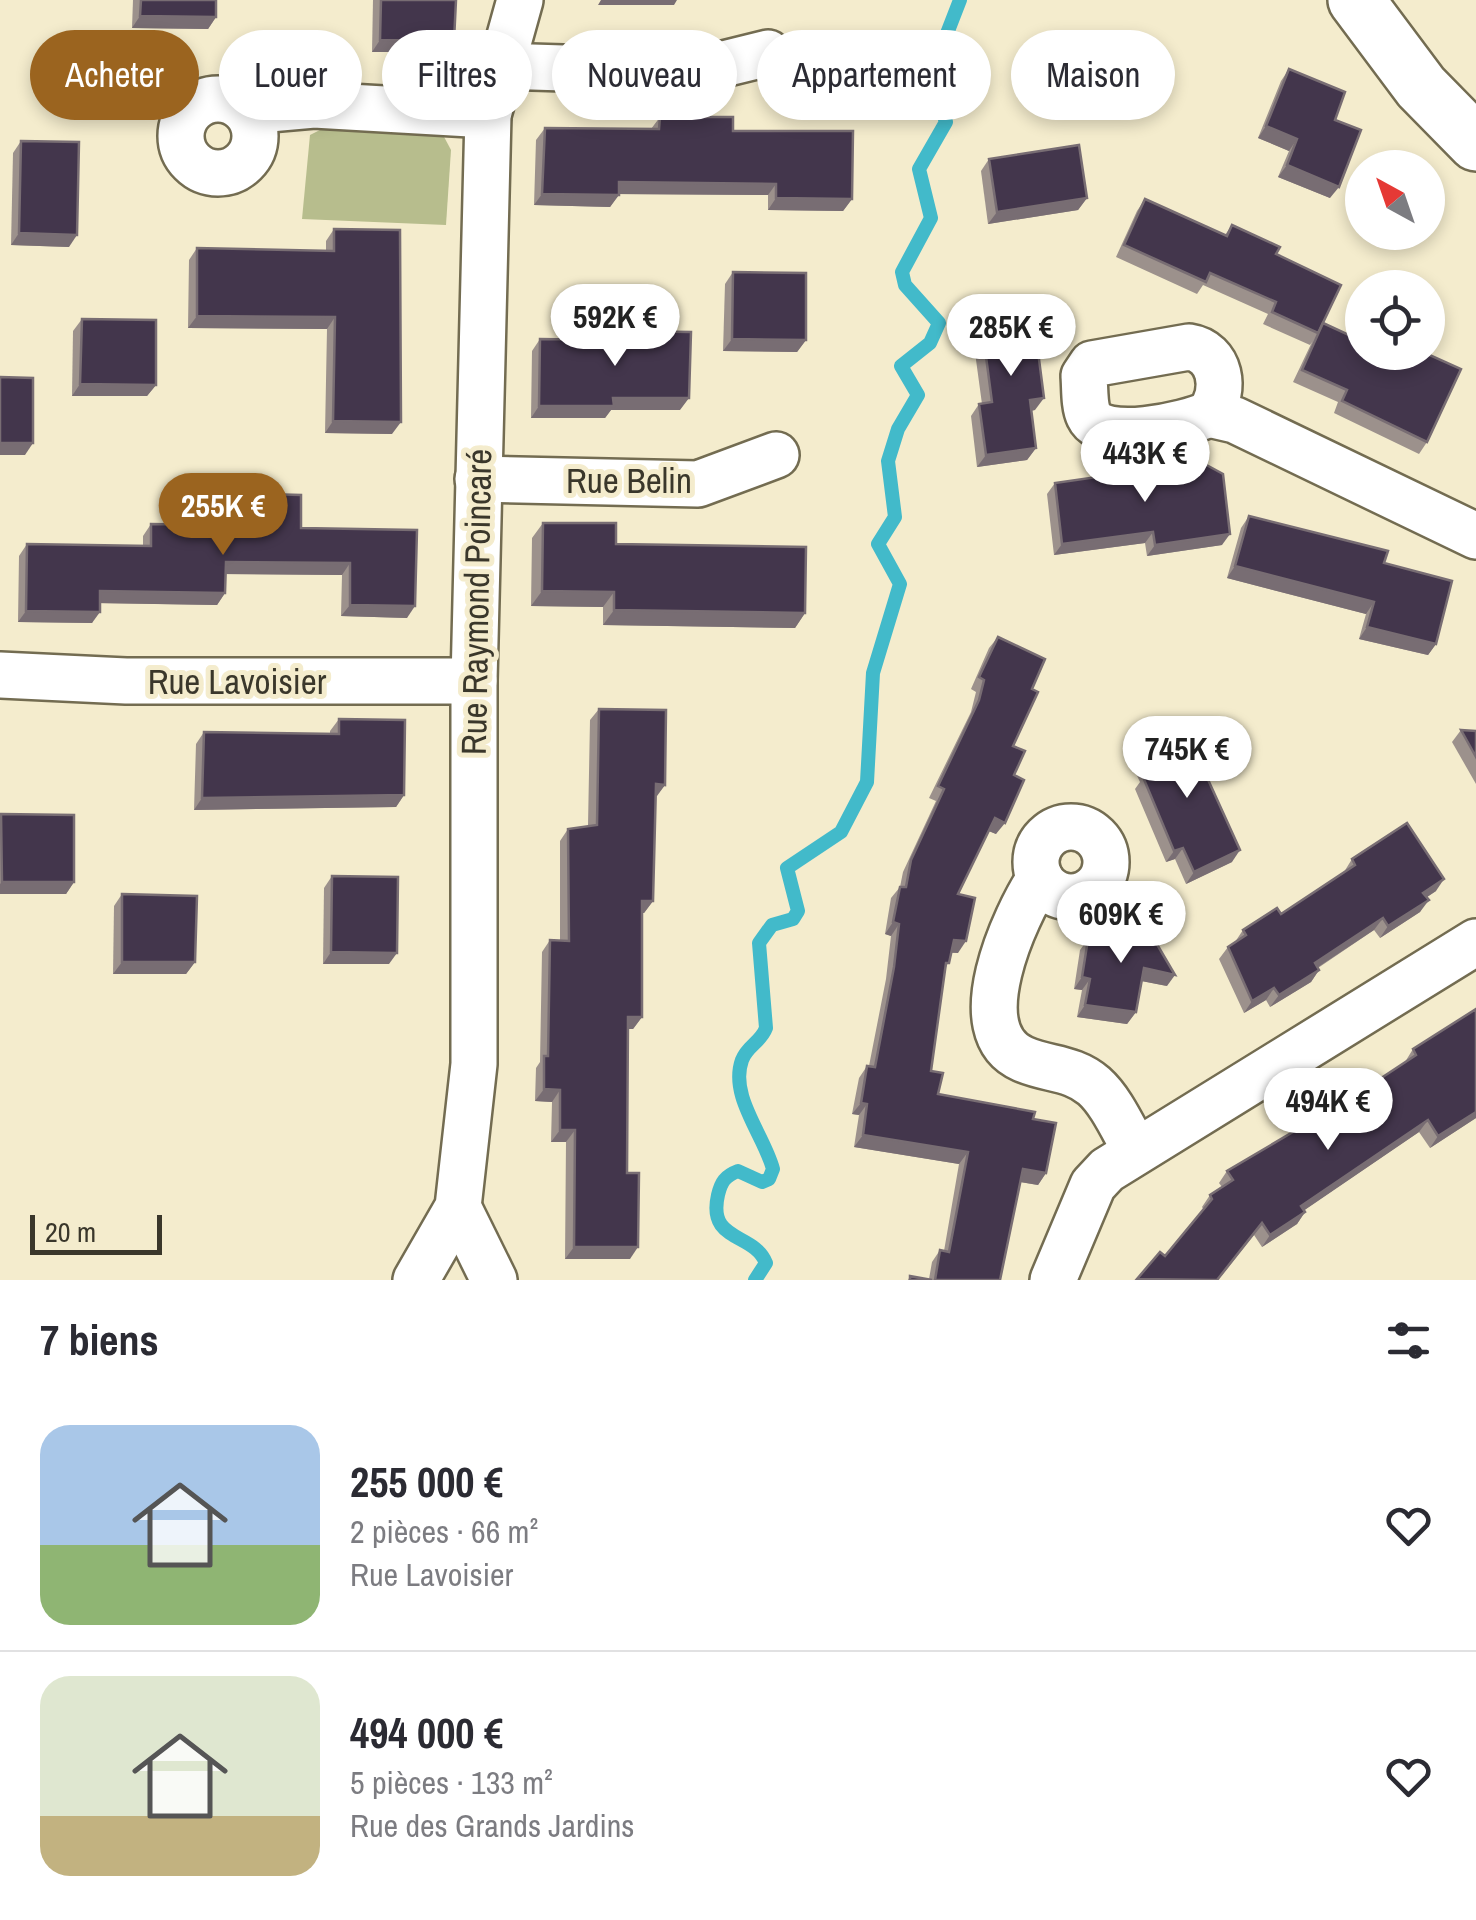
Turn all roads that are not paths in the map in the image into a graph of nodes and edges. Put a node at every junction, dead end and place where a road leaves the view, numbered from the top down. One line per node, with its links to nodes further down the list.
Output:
1 (520, 0): 3 (street, Rue Raymond Poincaré)
2 (1356, 0): 7 (street)
3 (511, 30)
4 (757, 56): 5 (street)
5 (532, 67)
6 (488, 120): 10 (street, Rue Raymond Poincaré)
7 (1476, 143)
8 (1209, 414): 11 (street)
9 (776, 455): 10 (street, Rue Belin)
10 (478, 479): 13 (street, Rue Raymond Poincaré)
11 (1476, 536)
12 (0, 676): 13 (street, Rue Lavoisier)
13 (474, 681): 17 (street, Rue Raymond Poincaré)
14 (1040, 878): 16 (street)
15 (1476, 942): 16 (street)
16 (1136, 1151): 20 (street)
17 (458, 1207): 18 (street, Rue Raymond Poincaré); 19 (street)
18 (416, 1280)
19 (494, 1280)
20 (1053, 1280)

